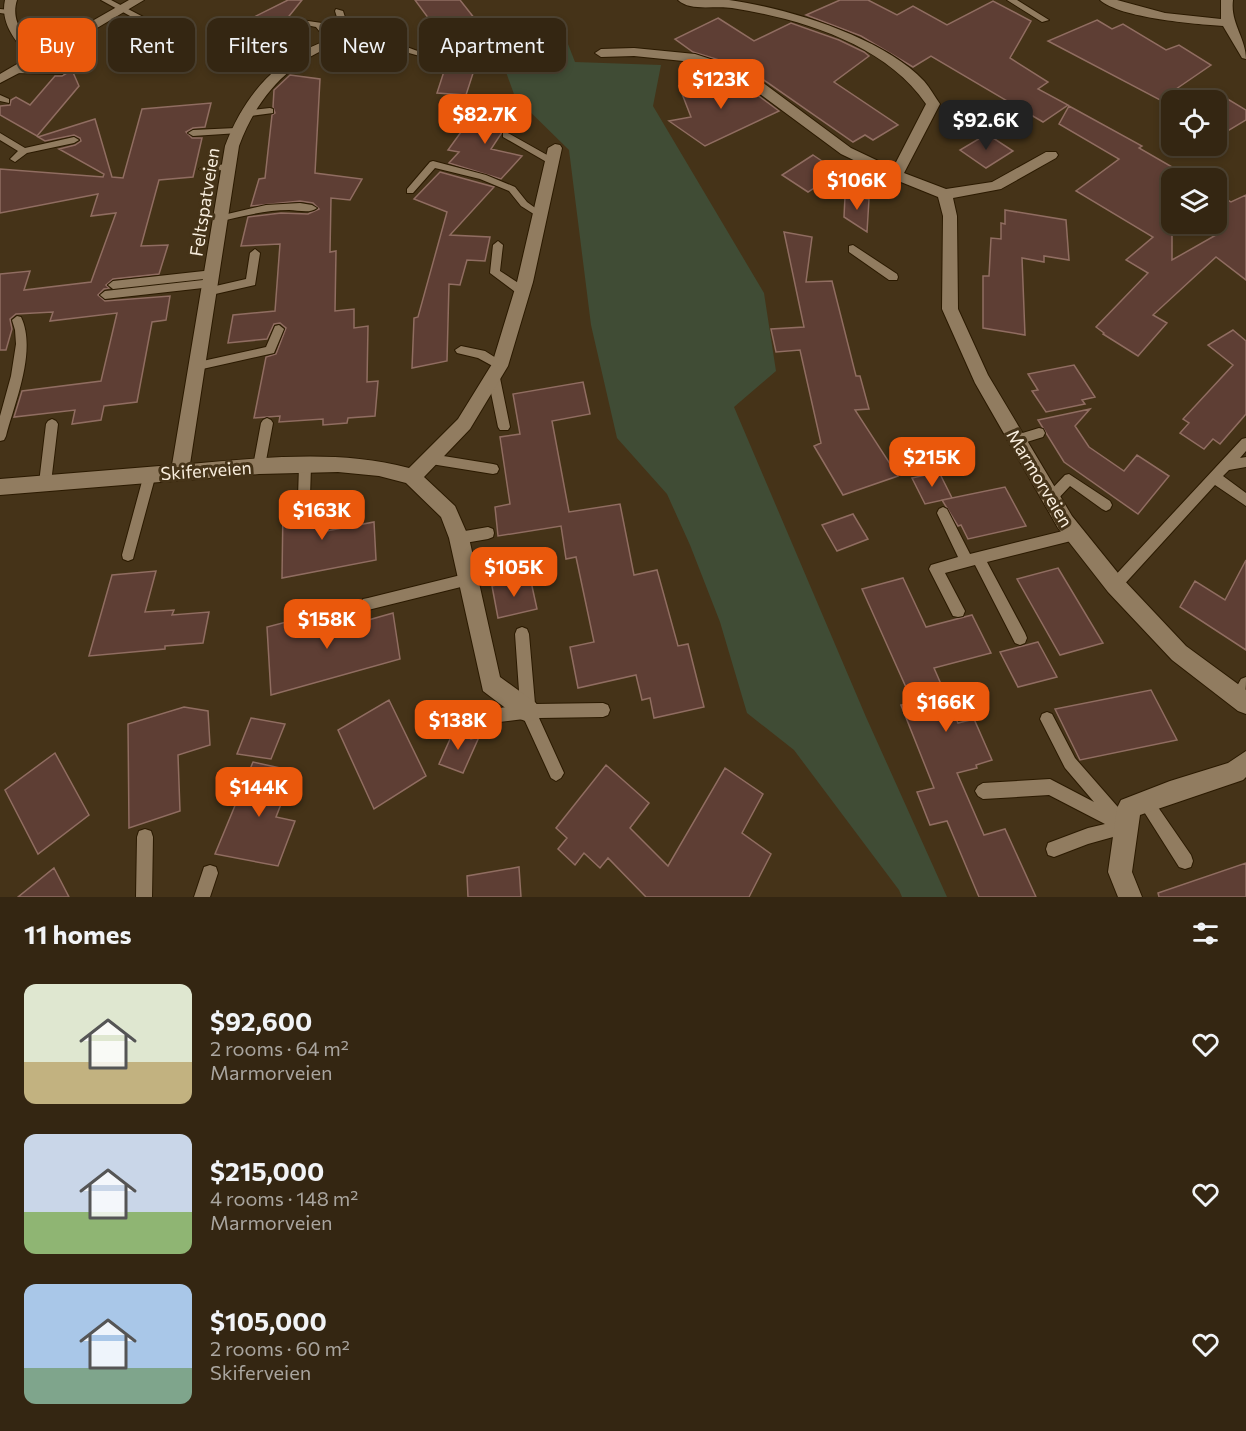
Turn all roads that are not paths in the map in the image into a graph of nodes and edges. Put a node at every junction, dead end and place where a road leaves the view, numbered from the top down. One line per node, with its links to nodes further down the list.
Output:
1 (105, 0): 9 (lane)
2 (138, 0): 9 (street)
3 (684, 0): 7 (street)
4 (1011, 0): 13 (lane)
5 (1106, 0): 14 (street)
6 (1227, 0): 14 (street)
7 (705, 2): 37 (street)
8 (6, 8): 16 (street)
9 (122, 10): 11 (lane); 15 (street)
10 (339, 11): 12 (lane)
11 (138, 18)
12 (342, 18)
13 (1045, 20)
14 (1227, 23): 18 (street)
15 (96, 25)
16 (18, 35)
17 (601, 53): 37 (street)
18 (1246, 55)
19 (18, 69): 20 (street)
20 (15, 71): 21 (lane); 23 (street)
21 (18, 71)
22 (283, 72): 25 (street, Feltspatveien)
23 (0, 79)
24 (270, 111): 25 (lane)
25 (244, 114): 26 (street, Feltspatveien)
26 (236, 131): 27 (lane); 35 (street, Feltspatveien)
27 (193, 133)
28 (506, 135): 32 (lane)
29 (0, 136): 31 (lane)
30 (74, 140): 31 (lane)
31 (24, 151): 34 (lane)
32 (554, 155): 41 (street)
33 (1051, 155): 39 (street)
34 (15, 159)
35 (229, 167): 36 (lane); 42 (street, Feltspatveien)
36 (204, 169)
37 (896, 175): 39 (street)
38 (410, 191): 41 (lane)
39 (945, 194): 61 (street, Marmorveien)
40 (312, 208): 42 (lane)
41 (540, 214): 49 (street)
42 (222, 218): 47 (street, Feltspatveien)
43 (498, 245): 49 (lane)
44 (853, 249): 46 (lane)
45 (255, 253): 47 (lane)
46 (893, 278)
47 (212, 282): 48 (lane); 50 (lane); 54 (street, Feltspatveien)
48 (113, 285)
49 (522, 291): 55 (street)
50 (105, 295)
51 (17, 320): 60 (lane)
52 (279, 329): 54 (lane)
53 (461, 350): 55 (lane)
54 (198, 366): 69 (street, Feltspatveien)
55 (497, 372): 58 (lane); 63 (street)
56 (267, 423): 66 (lane)
57 (52, 424): 73 (lane)
58 (504, 427)
59 (1039, 433): 61 (lane)
60 (0, 435)
61 (1017, 440): 76 (street, Marmorveien)
62 (1246, 443): 65 (lane)
63 (431, 459): 68 (lane); 71 (street)
64 (1246, 462): 65 (lane)
65 (1226, 465): 72 (lane)
66 (259, 466): 67 (street, Skiferveien); 69 (street, Skiferveien)
67 (306, 466): 71 (street, Skiferveien); 75 (lane)
68 (493, 469)
69 (180, 471): 70 (street, Skiferveien)
70 (150, 474): 73 (street, Skiferveien); 83 (lane)
71 (412, 477): 82 (street, Skiferveien)
72 (1214, 477): 77 (lane); 86 (lane)
73 (45, 483): 74 (street, Skiferveien)
74 (0, 487)
75 (304, 497)
76 (1051, 498): 78 (lane); 81 (street, Marmorveien)
77 (1246, 500)
78 (1106, 505)
79 (943, 513): 84 (lane)
80 (488, 533): 82 (lane)
81 (1075, 534): 84 (lane); 86 (street, Marmorveien)
82 (459, 538): 85 (street, Skiferveien)
83 (128, 555)
84 (972, 560): 88 (lane); 90 (lane)
85 (469, 579): 87 (lane); 93 (street, Skiferveien)
86 (1115, 585): 91 (street, Marmorveien)
87 (368, 604)
88 (958, 611)
89 (522, 634): 93 (lane)
90 (1020, 638)
91 (1243, 695)
92 (603, 710): 93 (lane)
93 (528, 711): 95 (lane); 97 (lane)
94 (1047, 719): 100 (lane)
95 (472, 730)
96 (1246, 762): 99 (street)
97 (556, 773)
98 (983, 791): 100 (lane)
99 (1146, 802): 100 (street); 103 (lane)
100 (1126, 828): 102 (lane); 107 (street)
101 (145, 837): 105 (lane)
102 (1054, 849)
103 (1185, 861)
104 (210, 873): 106 (lane)
105 (144, 897)
106 (202, 897)
107 (1130, 897)

